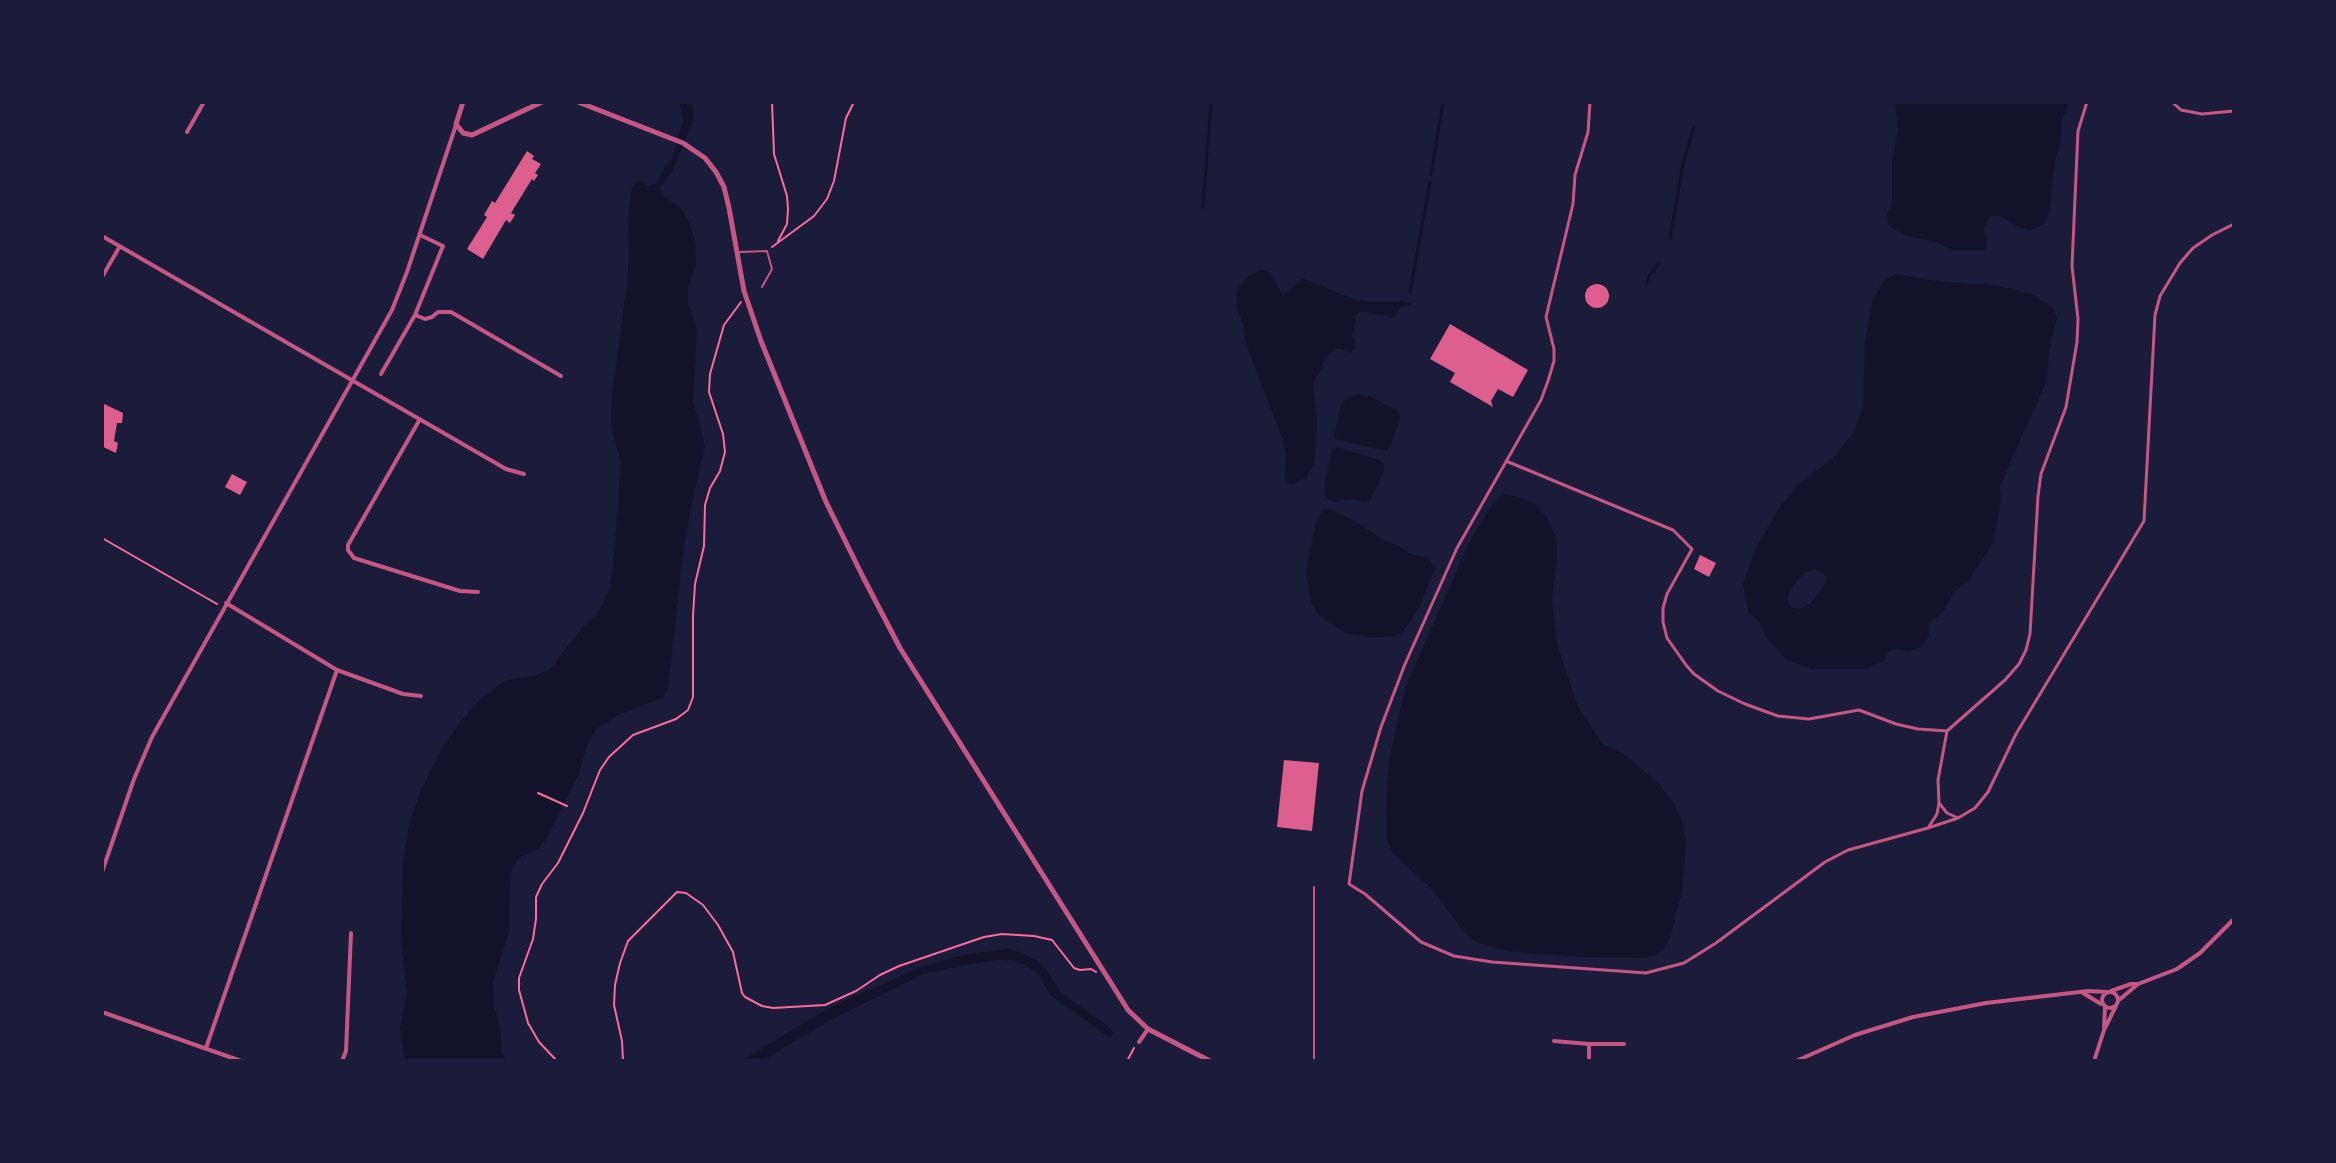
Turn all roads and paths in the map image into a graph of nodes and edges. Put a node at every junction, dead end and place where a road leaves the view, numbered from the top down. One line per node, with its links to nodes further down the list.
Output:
1 (204, 102): 12 (street)
2 (463, 102): 11 (street)
3 (542, 102): 11 (street)
4 (578, 102): 17 (street)
5 (772, 102): 6 (path)
6 (854, 102)
7 (1590, 102): 26 (street)
8 (2087, 102): 34 (street)
9 (2172, 102): 10 (street)
10 (2234, 111)
11 (456, 124): 14 (street)
12 (187, 132)
13 (2234, 224): 38 (street)
14 (420, 235): 21 (street); 24 (street)
15 (102, 236): 16 (street)
16 (120, 246): 18 (street); 24 (street)
17 (737, 252): 19 (lane); 51 (street)
18 (102, 277)
19 (762, 287)
20 (740, 302): 60 (path)
21 (415, 315): 22 (street); 23 (street)
22 (381, 374)
23 (561, 376)
24 (353, 380): 25 (street); 30 (street)
25 (420, 419): 27 (street); 29 (street)
26 (1506, 461): 34 (street); 39 (street)
27 (524, 474)
28 (102, 538): 31 (path)
29 (478, 592)
30 (226, 603): 32 (street); 40 (street)
31 (217, 604)
32 (337, 670): 33 (street); 57 (street)
33 (421, 696)
34 (1947, 731): 36 (street)
35 (538, 793): 37 (path)
36 (1939, 803): 38 (street); 39 (street)
37 (567, 806)
38 (1958, 818): 39 (street)
39 (1928, 828)
40 (102, 872)
41 (1314, 887): 64 (lane)
42 (2234, 919): 45 (street)
43 (351, 933): 59 (street)
44 (1096, 972): 61 (path)
45 (2138, 984): 46 (street); 48 (street)
46 (2109, 991): 47 (street); 48 (street); 49 (street)
47 (2083, 993): 49 (street); 66 (street)
48 (2117, 1003): 49 (street); 52 (street)
49 (2105, 1006): 52 (street)
50 (102, 1012): 57 (street)
51 (1148, 1029): 56 (street); 63 (street)
52 (2104, 1030): 67 (street)
53 (1554, 1041): 54 (street)
54 (1589, 1044): 55 (street); 65 (street)
55 (1624, 1044)
56 (1137, 1045): 62 (path)
57 (206, 1048): 58 (street)
58 (241, 1061)
59 (342, 1061)
60 (557, 1061)
61 (623, 1061)
62 (1127, 1061)
63 (1210, 1061)
64 (1314, 1061)
65 (1589, 1061)
66 (1796, 1061)
67 (2094, 1061)

